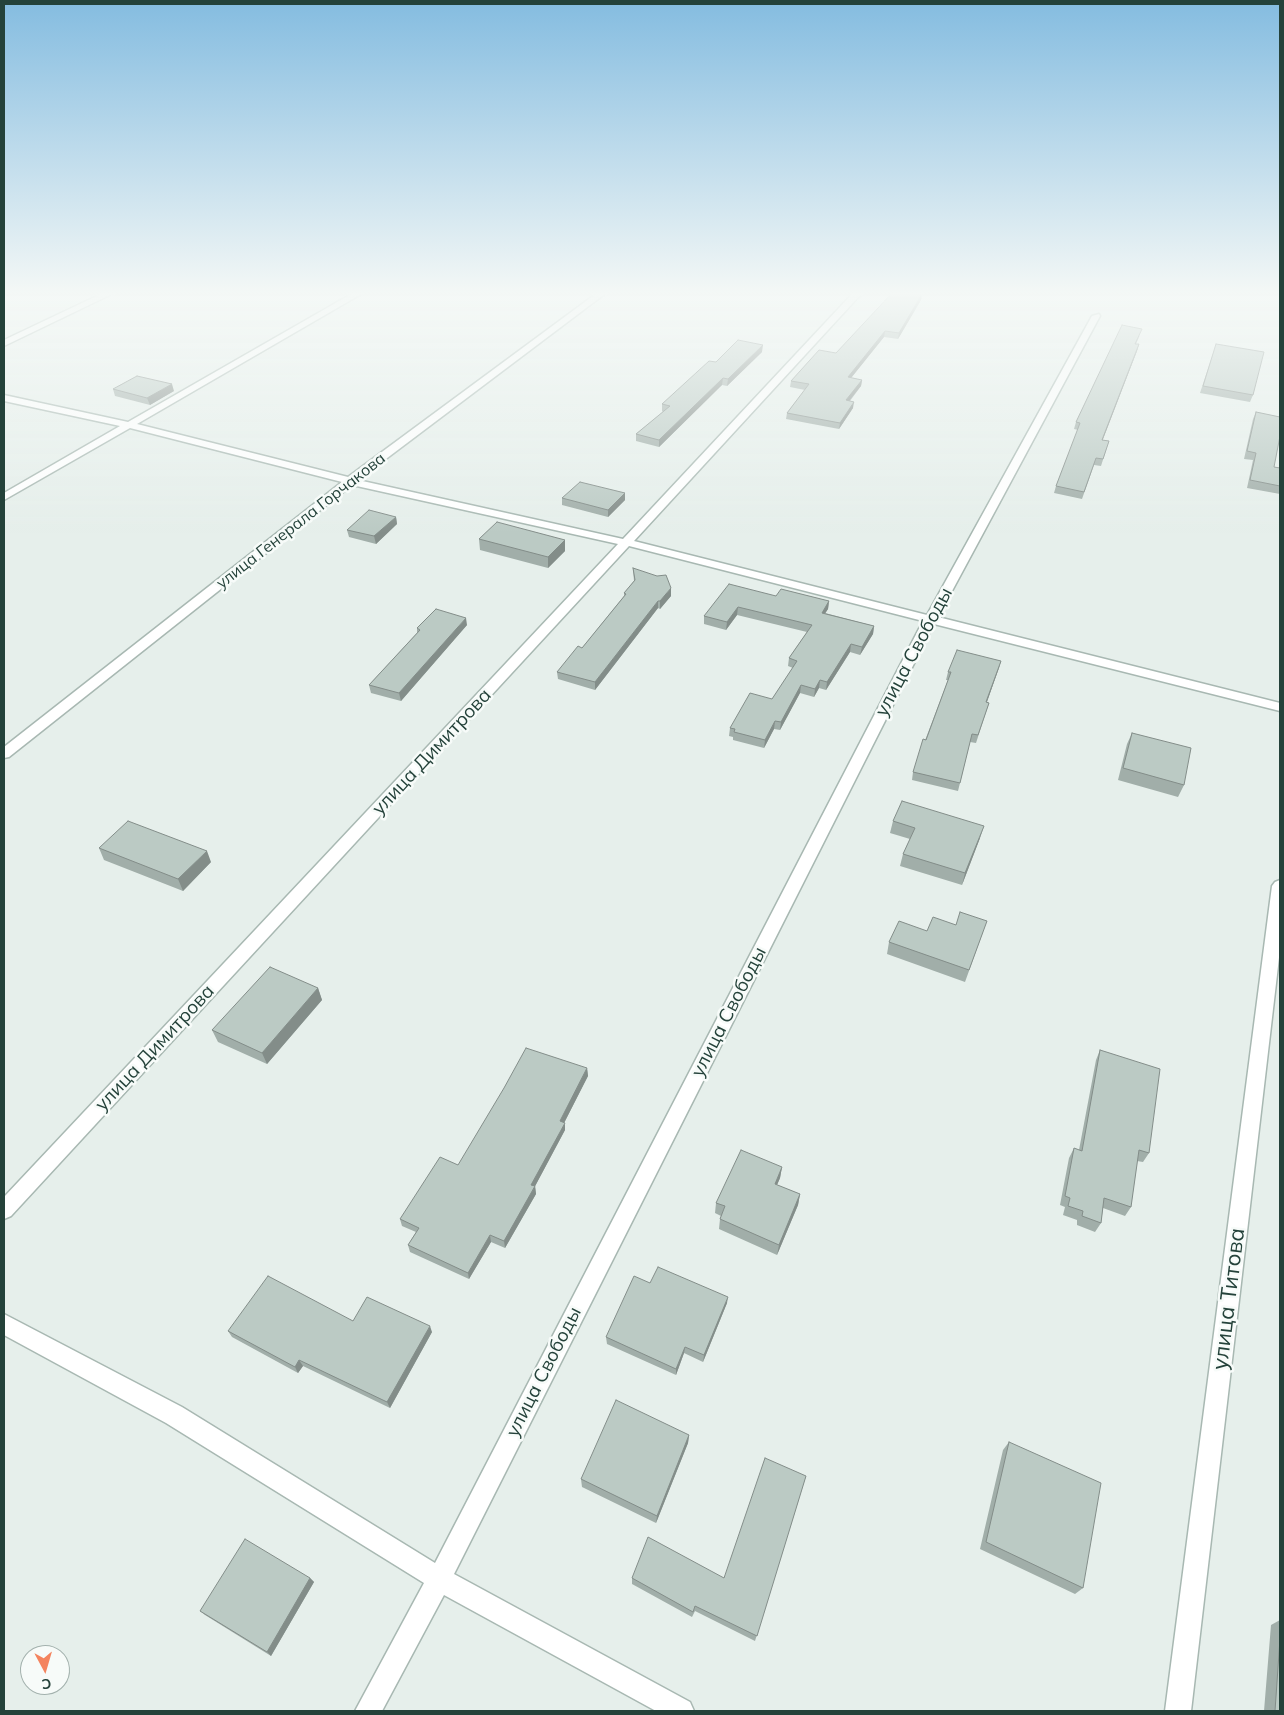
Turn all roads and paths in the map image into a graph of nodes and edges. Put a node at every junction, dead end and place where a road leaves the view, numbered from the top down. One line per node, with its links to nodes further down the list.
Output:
1 (219, 373): 6 (street)
2 (495, 373): 7 (street, улица Генерала Горчакова)
3 (784, 373): 9 (street, улица Димитрова)
4 (1065, 373): 10 (street, улица Свободы)
5 (4, 398): 6 (street)
6 (128, 425): 7 (street); 8 (street)
7 (350, 481): 9 (street); 12 (street, улица Генерала Горчакова)
8 (4, 497)
9 (628, 542): 10 (street); 14 (street, улица Димитрова)
10 (930, 620): 11 (street); 16 (street, улица Свободы)
11 (1280, 706)
12 (4, 754)
13 (1280, 886): 19 (street, улица Титова)
14 (4, 1210)
15 (4, 1324): 16 (street)
16 (438, 1579): 17 (street, улица Свободы); 18 (street)
17 (368, 1711)
18 (681, 1711)
19 (1178, 1711)

